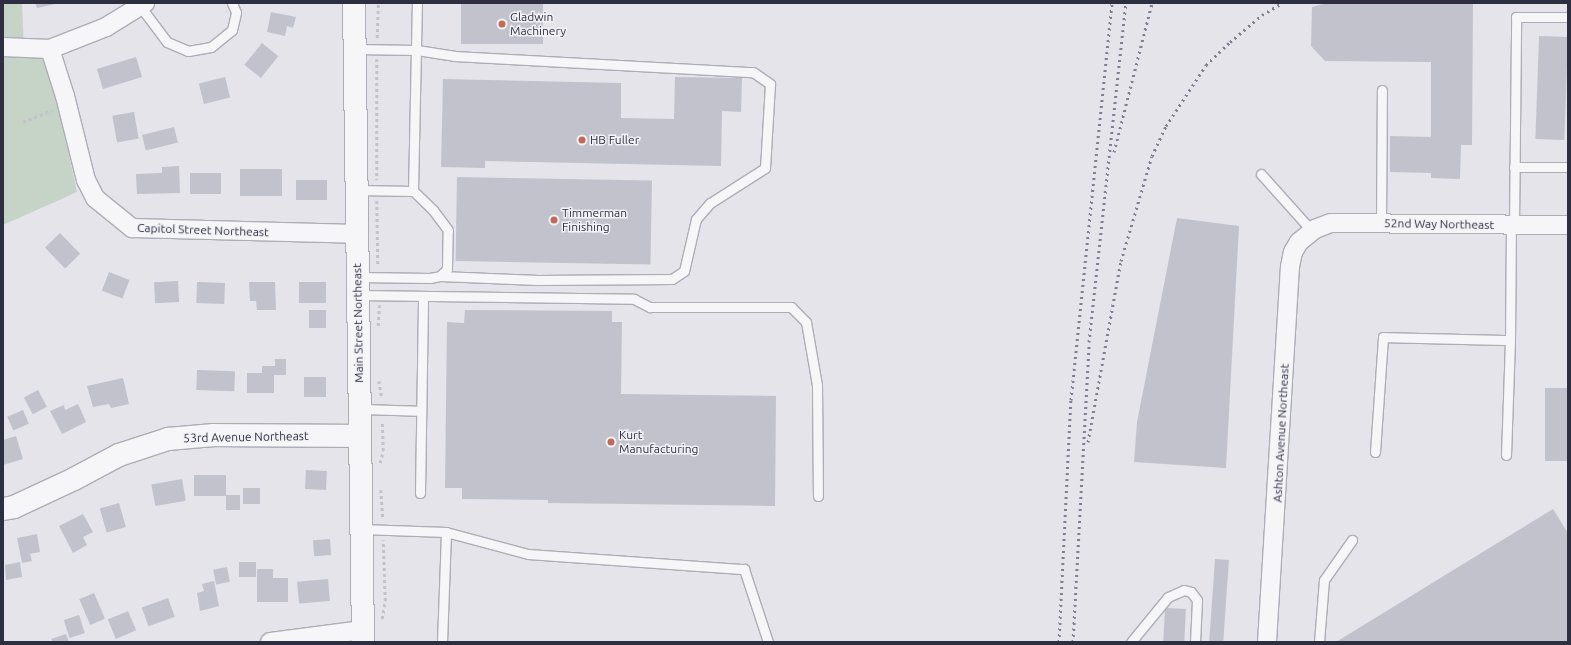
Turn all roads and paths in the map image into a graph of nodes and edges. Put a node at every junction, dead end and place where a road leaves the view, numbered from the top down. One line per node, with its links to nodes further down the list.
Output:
1 (232, 3): 5 (lane)
2 (354, 3): 9 (street, Main Street Northeast)
3 (378, 3): 10 (path)
4 (417, 3): 11 (lane)
5 (143, 4): 8 (street)
6 (1568, 17): 15 (lane)
7 (3, 48): 8 (street)
8 (50, 49): 13 (street, Capitol Street Northeast)
9 (355, 49): 10 (lane); 18 (street, Main Street Northeast)
10 (377, 50): 11 (lane); 18 (path)
11 (417, 50): 19 (lane); 25 (lane)
12 (1382, 90): 20 (lane)
13 (67, 103): 14 (path); 24 (street, Capitol Street Northeast)
14 (23, 122)
15 (1514, 167): 16 (lane); 21 (lane)
16 (1568, 167)
17 (1262, 174): 23 (lane)
18 (367, 190): 19 (lane); 24 (street, Main Street Northeast); 26 (path)
19 (413, 191): 25 (lane)
20 (1381, 224): 21 (street, 52nd Way Northeast); 23 (street, 52nd Way Northeast)
21 (1512, 225): 22 (street, 52nd Way Northeast); 29 (lane)
22 (1568, 226)
23 (1312, 231): 52 (street, Ashton Avenue Northeast)
24 (357, 234): 26 (street, Main Street Northeast)
25 (440, 276): 26 (lane)
26 (368, 286): 27 (lane); 28 (path); 31 (street, Main Street Northeast)
27 (423, 296): 33 (lane); 40 (lane)
28 (377, 332)
29 (1510, 340): 35 (lane); 36 (lane)
30 (378, 376): 32 (path)
31 (359, 409): 32 (lane); 34 (street, Main Street Northeast)
32 (382, 410): 33 (lane); 37 (path)
33 (421, 412): 39 (lane)
34 (360, 436): 41 (street, 53rd Avenue Northeast); 42 (street, Main Street Northeast)
35 (1375, 452)
36 (1506, 455)
37 (380, 470)
38 (380, 483): 43 (path)
39 (420, 492)
40 (818, 496)
41 (3, 509)
42 (361, 529): 43 (lane); 46 (street, Main Street Northeast)
43 (383, 530): 44 (lane); 46 (path)
44 (446, 532): 48 (lane); 49 (lane)
45 (1352, 540): 53 (lane)
46 (369, 631): 47 (street)
47 (270, 642)
48 (442, 642)
49 (768, 642)
50 (1132, 642): 51 (lane)
51 (1195, 642)
52 (1268, 642)
53 (1319, 642)

